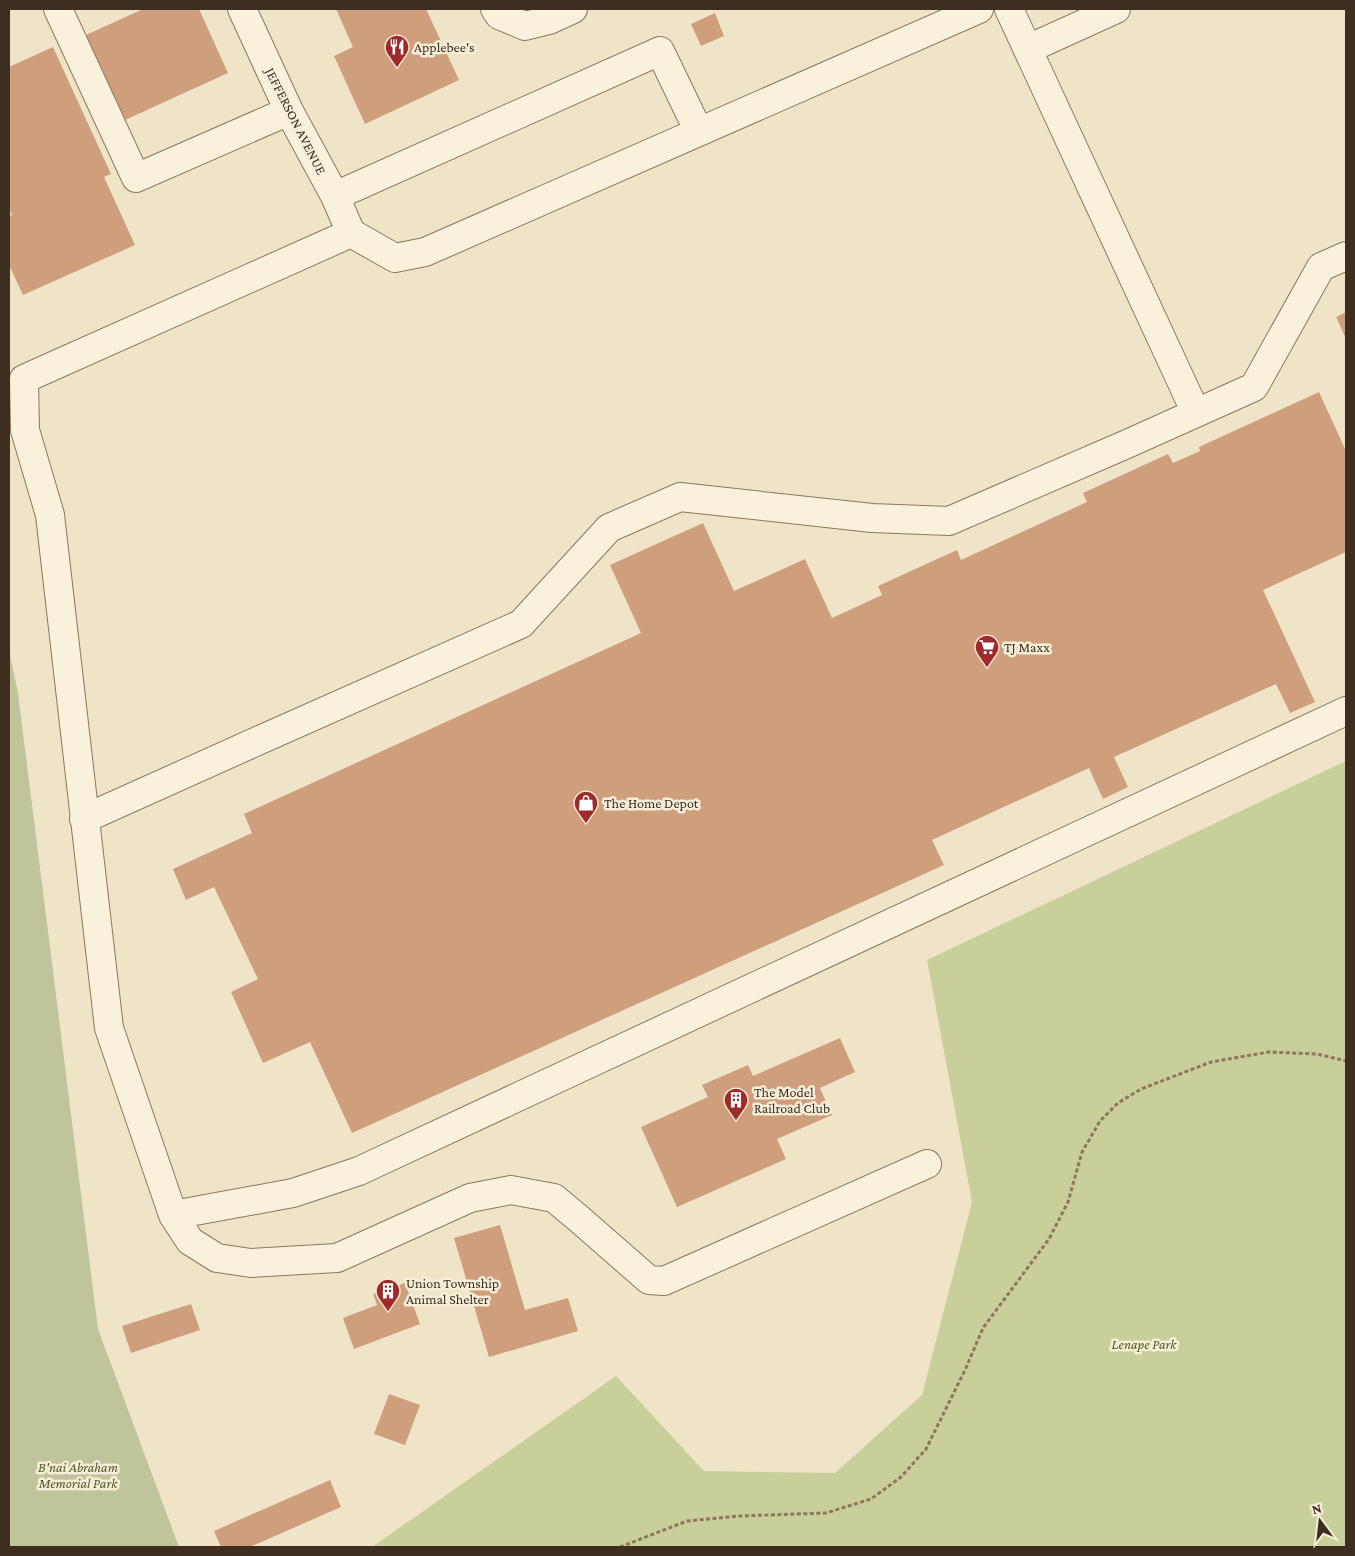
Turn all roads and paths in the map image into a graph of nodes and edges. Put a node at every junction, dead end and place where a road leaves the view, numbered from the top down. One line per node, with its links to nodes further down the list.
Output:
1 (58, 9): 9 (street)
2 (242, 9): 9 (street, JEFFERSON AVENUE)
3 (495, 9): 4 (street)
4 (573, 9)
5 (979, 9): 10 (street)
6 (1009, 9): 8 (street)
7 (1116, 9): 8 (street)
8 (1028, 49): 14 (street)
9 (289, 111): 11 (street, JEFFERSON AVENUE)
10 (699, 132): 11 (street); 12 (street)
11 (335, 196): 12 (street, JEFFERSON AVENUE)
12 (352, 233): 16 (street)
13 (1346, 256): 14 (street)
14 (1196, 413): 16 (street)
15 (1346, 711): 19 (street)
16 (84, 819): 19 (street)
17 (1346, 1061): 20 (path)
18 (927, 1164): 19 (street)
19 (173, 1215)
20 (620, 1547)

